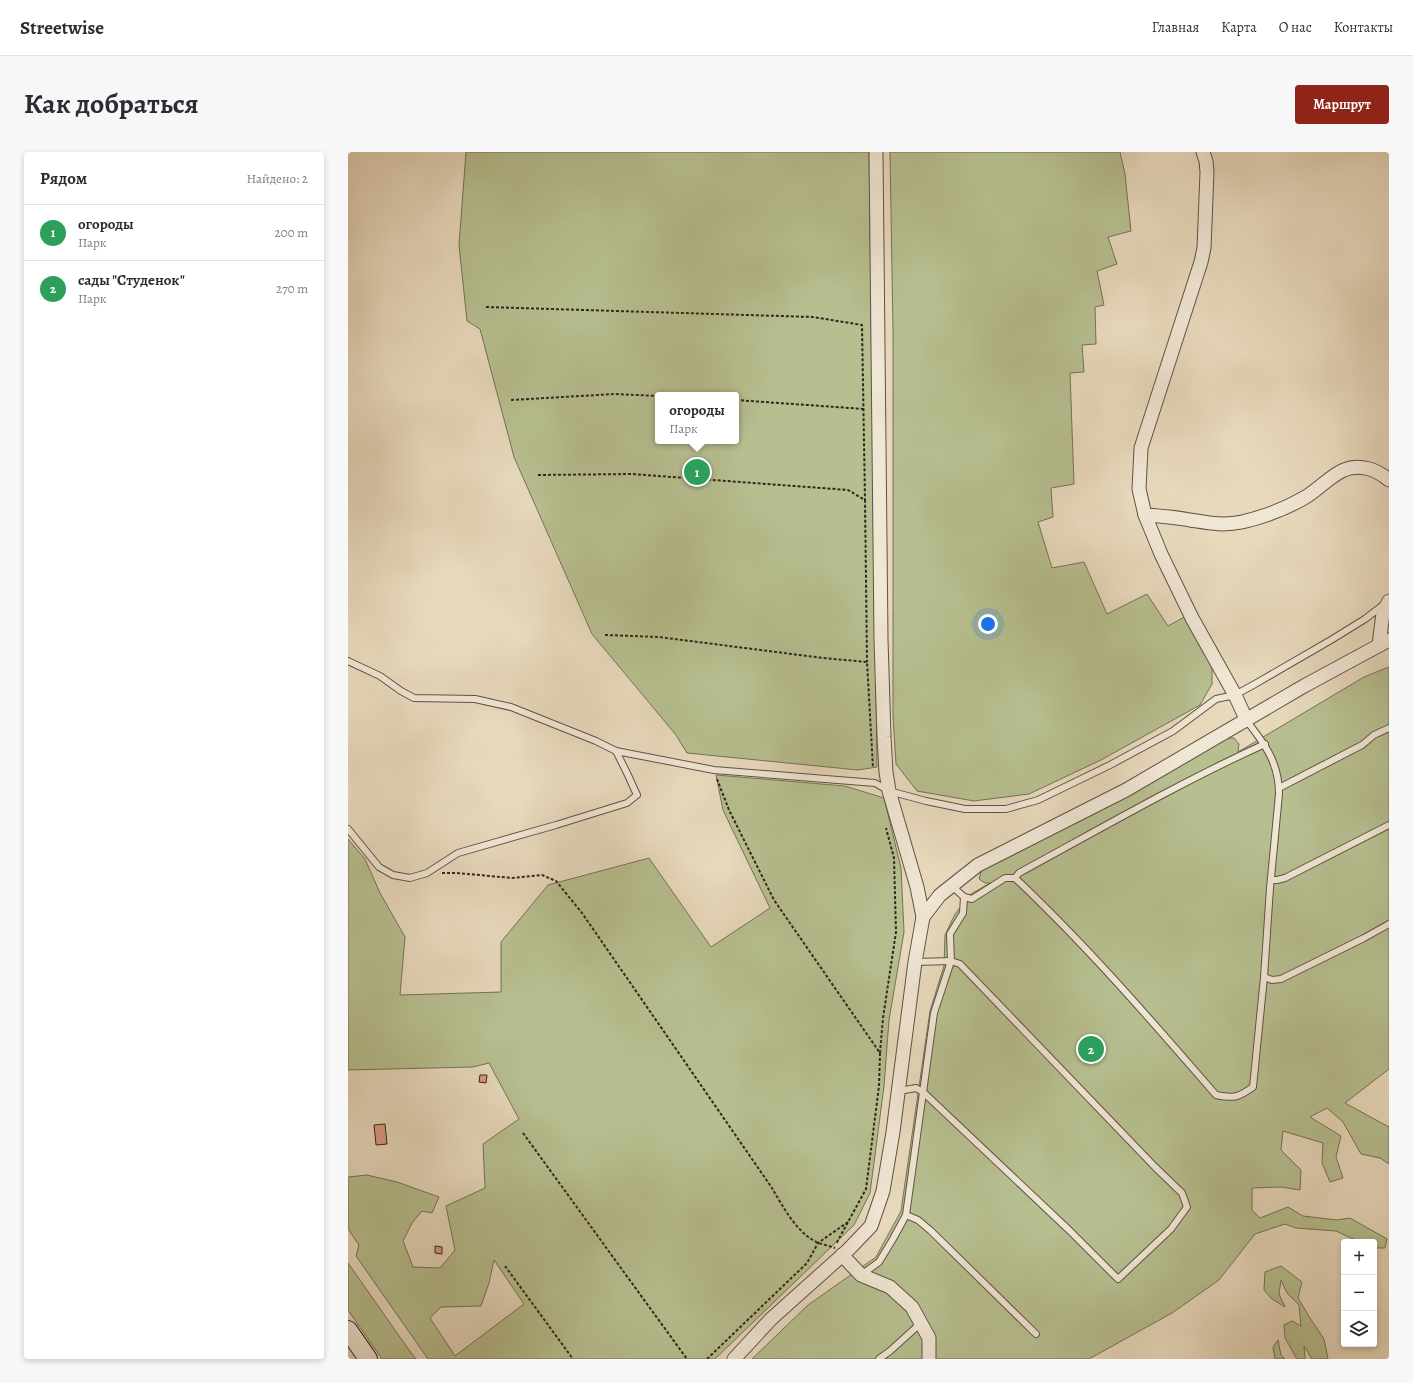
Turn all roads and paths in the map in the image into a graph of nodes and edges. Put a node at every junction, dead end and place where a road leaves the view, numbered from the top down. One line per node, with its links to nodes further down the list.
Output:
1 (876, 152): 26 (street)
2 (1203, 152): 11 (street)
3 (486, 307): 7 (path)
4 (655, 396): 5 (path)
5 (511, 400)
6 (739, 400): 7 (path)
7 (864, 409): 10 (path)
8 (538, 475): 10 (path)
9 (1389, 480): 11 (street)
10 (865, 500): 17 (path)
11 (1145, 515): 18 (street)
12 (1389, 598): 18 (lane)
13 (1389, 601): 15 (street)
14 (605, 635): 17 (path)
15 (1384, 642): 19 (street)
16 (348, 661): 22 (lane)
17 (867, 662): 24 (path)
18 (1235, 694): 19 (street); 26 (lane)
19 (1246, 719): 21 (lane); 33 (street)
20 (1389, 728): 25 (lane)
21 (1265, 744): 25 (lane); 31 (lane)
22 (616, 751): 23 (lane); 30 (lane)
23 (714, 770): 24 (lane); 40 (path)
24 (875, 783): 26 (lane)
25 (1279, 788): 32 (lane)
26 (890, 791): 35 (street)
27 (884, 821): 40 (path)
28 (1389, 825): 32 (lane)
29 (348, 829): 30 (lane)
30 (427, 873): 46 (path)
31 (1015, 878): 34 (lane); 39 (lane)
32 (1272, 880): 39 (lane)
33 (952, 886): 34 (lane); 35 (street)
34 (964, 898): 38 (lane)
35 (924, 916): 37 (street)
36 (1389, 924): 39 (lane)
37 (915, 962): 38 (lane); 41 (street)
38 (951, 962): 42 (lane); 42 (lane)
39 (1264, 977)
40 (880, 1053): 45 (path)
41 (898, 1091): 42 (lane); 47 (street)
42 (923, 1092): 44 (lane)
43 (524, 1133): 55 (path)
44 (906, 1215): 49 (lane); 52 (lane)
45 (848, 1222): 46 (path); 47 (path)
46 (818, 1243): 47 (path); 56 (path)
47 (838, 1251): 49 (street); 57 (street)
48 (505, 1266): 54 (path)
49 (861, 1275): 50 (street)
50 (921, 1323): 58 (lane); 59 (street)
51 (348, 1330): 53 (street)
52 (1036, 1334)
53 (368, 1359)
54 (573, 1359)
55 (687, 1359)
56 (707, 1359)
57 (734, 1359)
58 (879, 1359)
59 (929, 1359)

